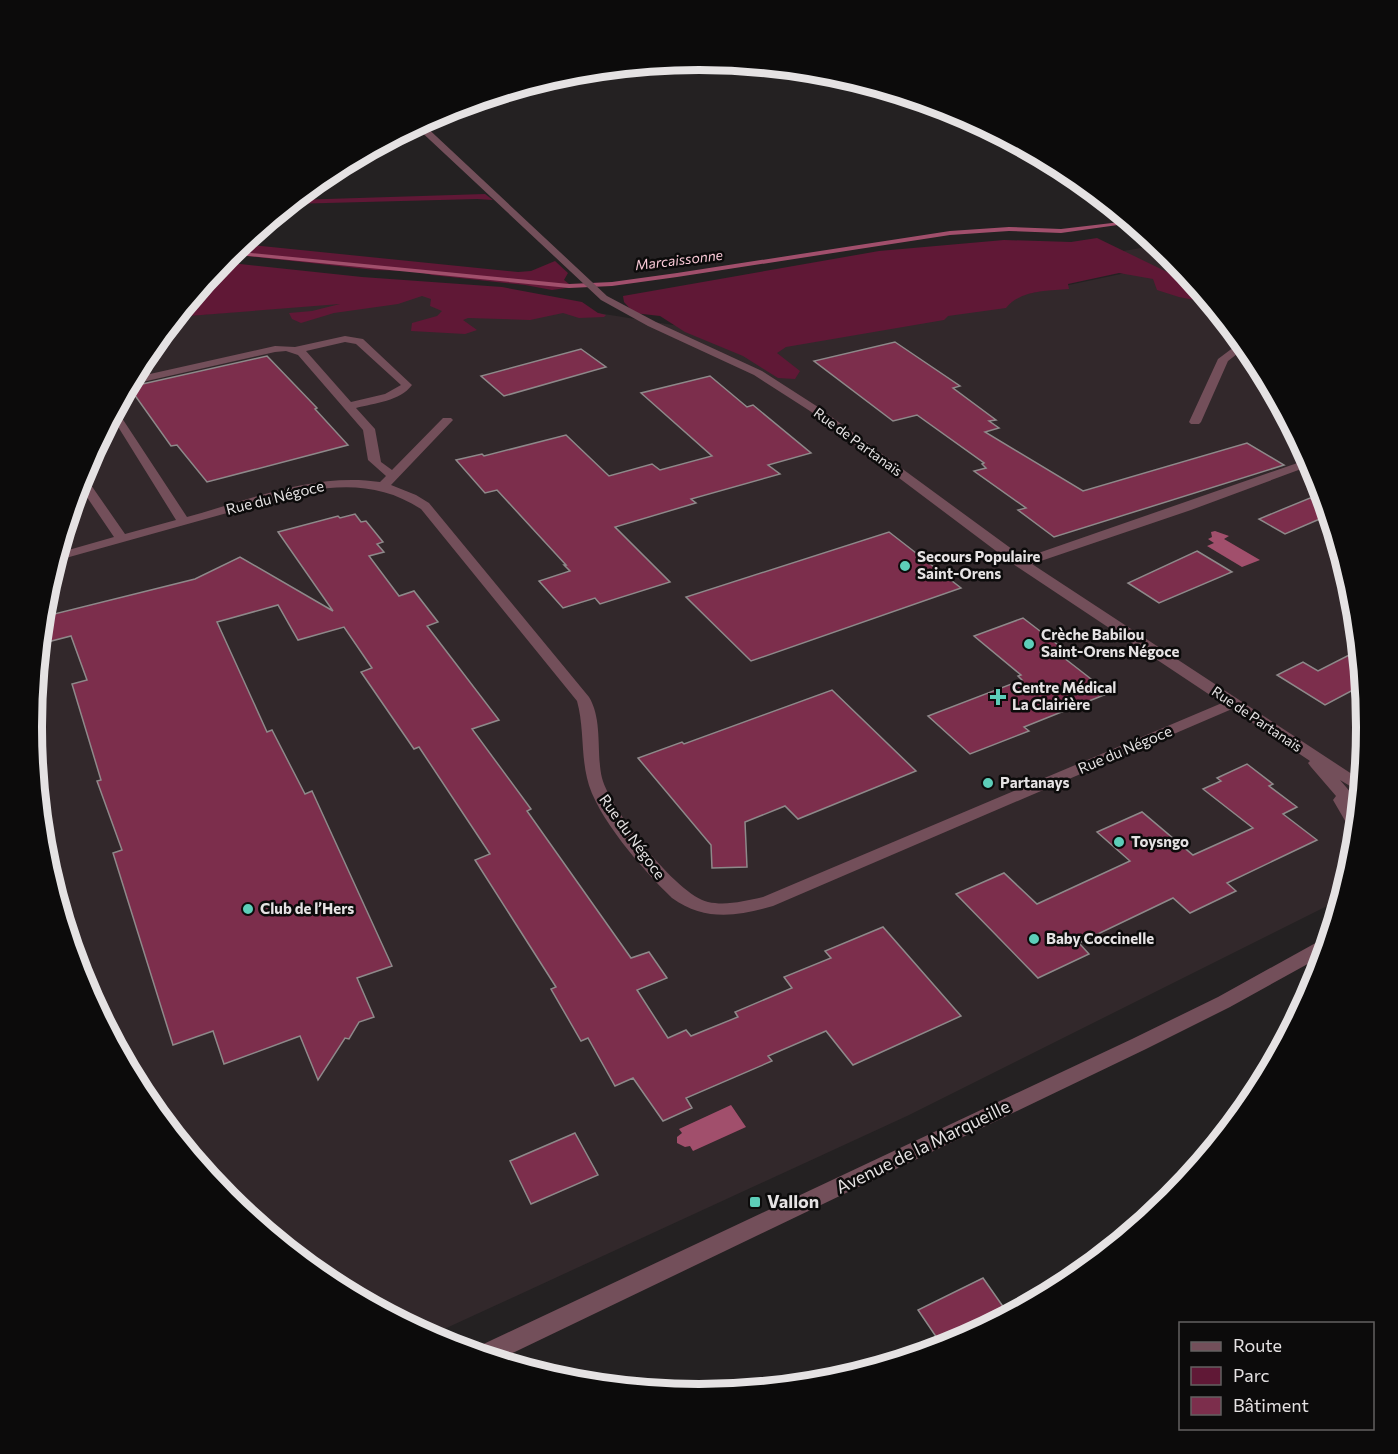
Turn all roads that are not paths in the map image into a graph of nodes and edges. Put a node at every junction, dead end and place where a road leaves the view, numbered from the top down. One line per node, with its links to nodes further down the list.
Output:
1 (425, 130): 15 (street, Rue de Partanaïs)
2 (296, 350): 4 (street); 5 (street); 5 (street)
3 (1236, 350): 8 (street)
4 (142, 379)
5 (349, 406): 10 (street)
6 (119, 419): 12 (street)
7 (447, 420): 10 (street)
8 (1195, 422)
9 (1301, 465): 15 (street)
10 (388, 481): 12 (street, Rue du Négoce); 16 (street, Rue du Négoce)
11 (87, 489): 13 (street)
12 (184, 522): 13 (street, Rue du Négoce)
13 (122, 539): 14 (street, Rue du Négoce)
14 (65, 555)
15 (1021, 563): 16 (street, Rue de Partanaïs)
16 (1234, 704): 17 (street, Rue de Partanaïs)
17 (1308, 754): 18 (street, Rue de Partanaïs); 19 (street, Rue de Partanaïs)
18 (1331, 782): 20 (street, Rue de Partanaïs); 21 (street, Rue de Partanaïs)
19 (1354, 782)
20 (1351, 804)
21 (1350, 814)
22 (1316, 951): 23 (street, Avenue de la Marqueille)
23 (494, 1351)

